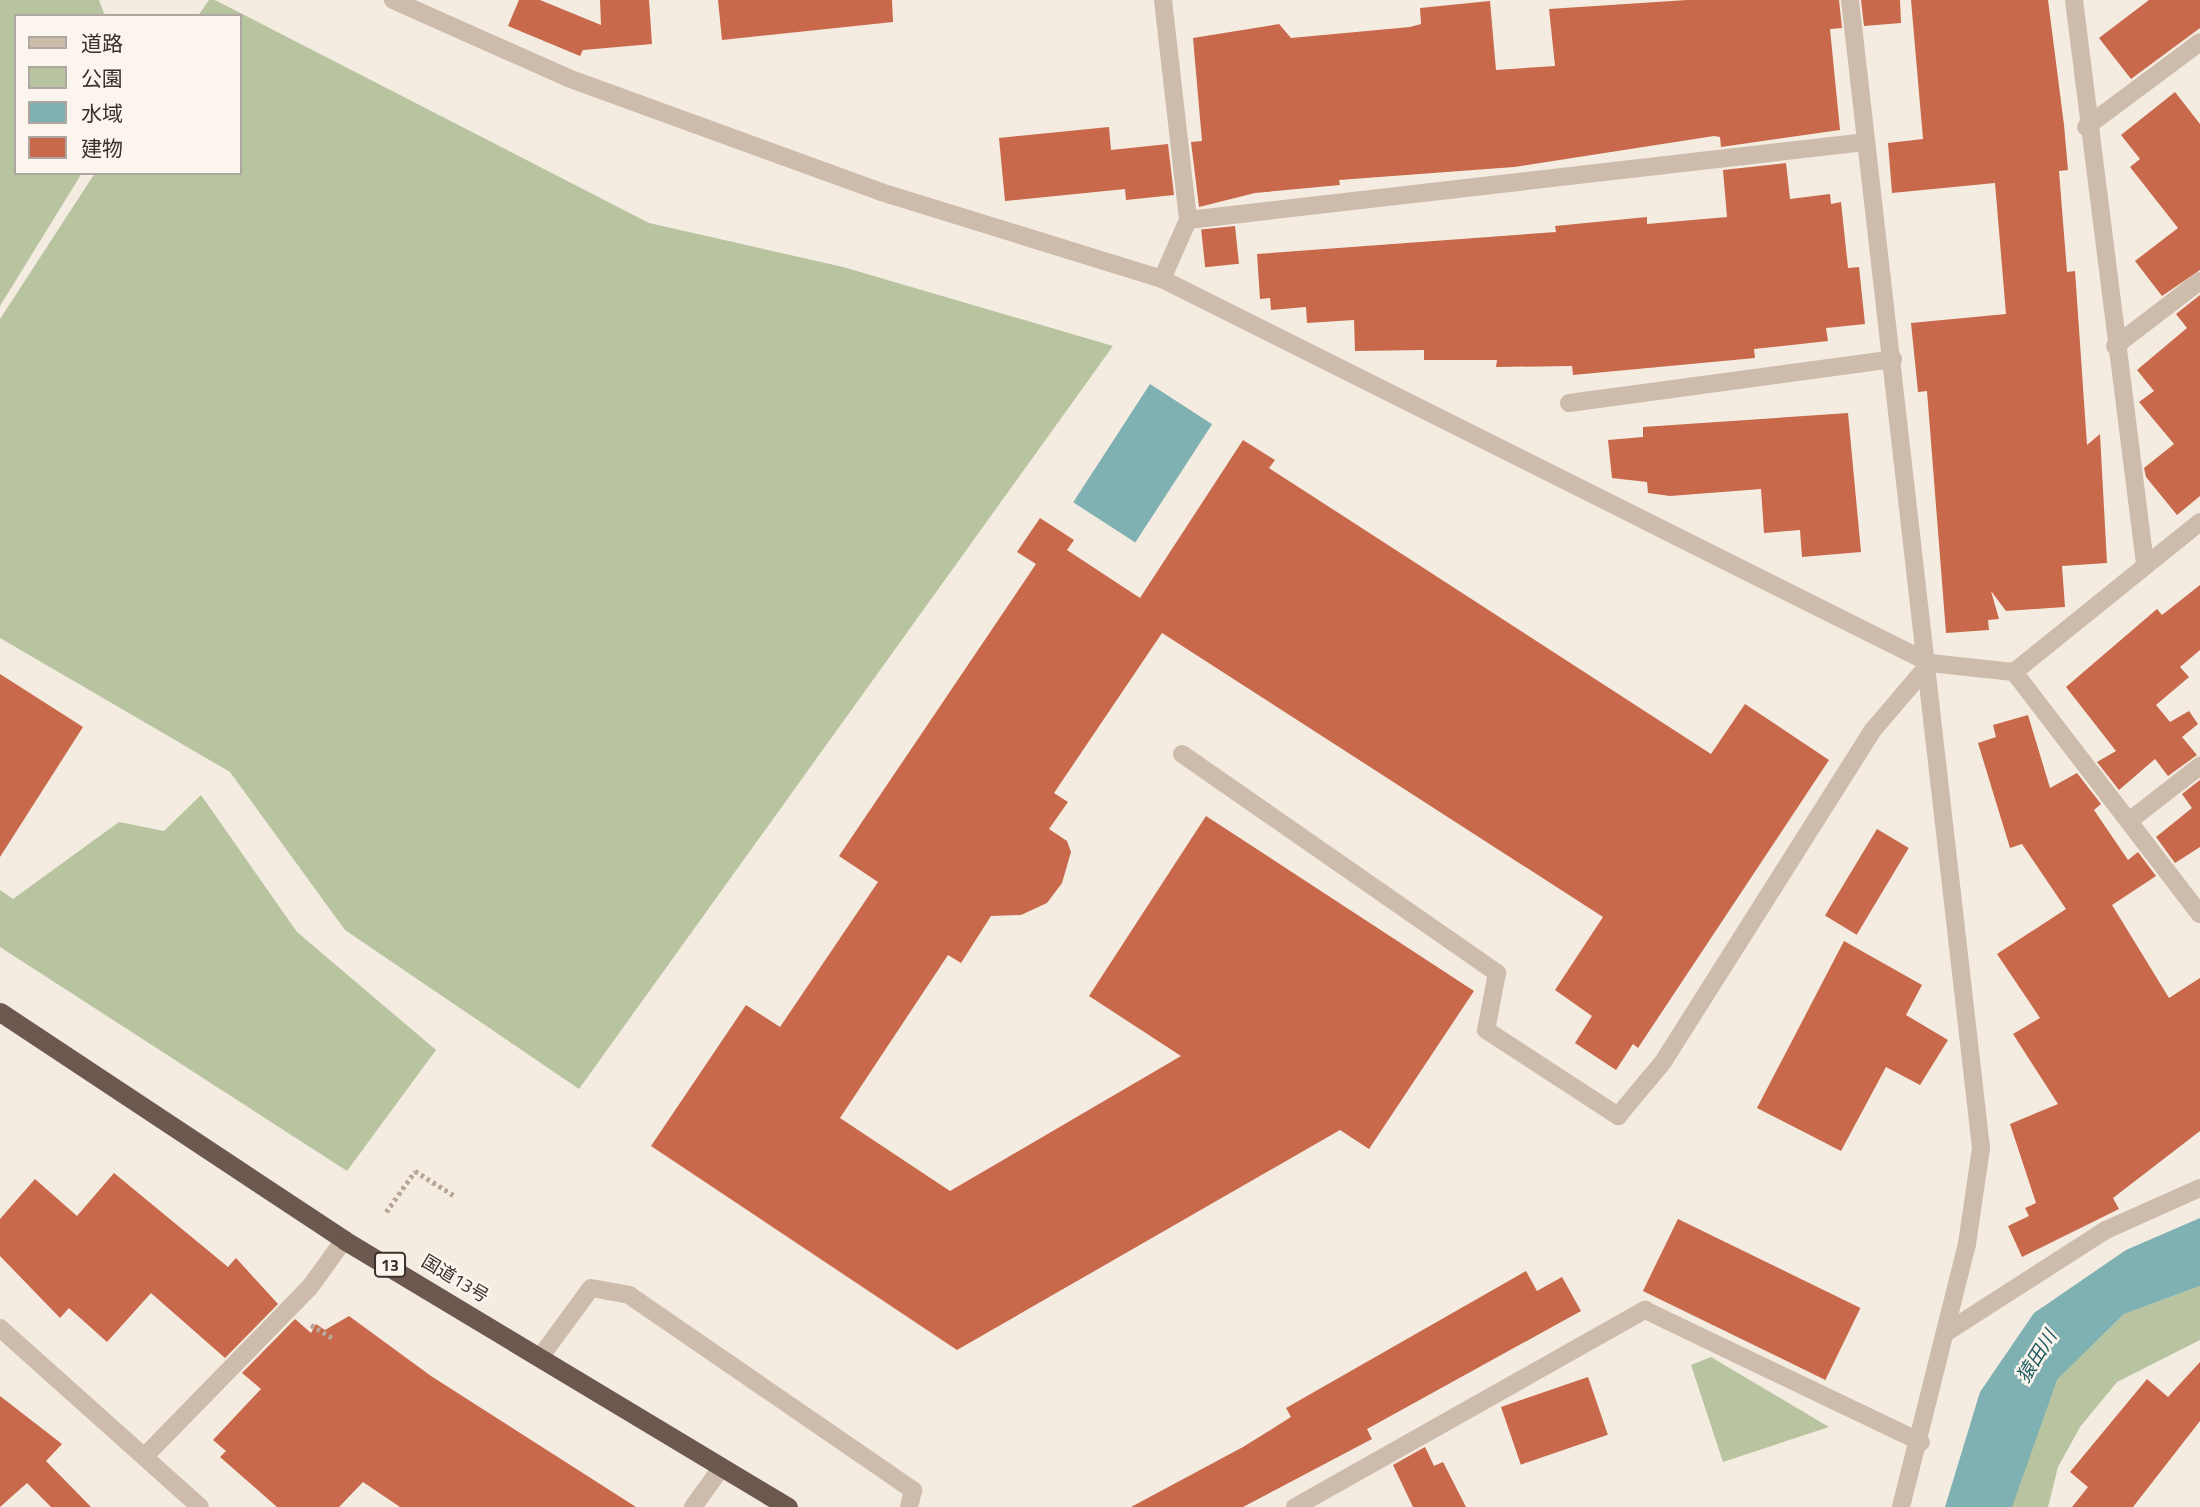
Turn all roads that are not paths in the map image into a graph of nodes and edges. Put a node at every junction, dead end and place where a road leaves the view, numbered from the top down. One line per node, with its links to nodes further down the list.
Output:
1 (393, 0): 9 (street)
2 (1163, 0): 8 (street)
3 (1850, 0): 7 (street)
4 (2074, 0): 6 (street)
5 (2200, 42): 6 (street)
6 (2086, 127): 11 (street)
7 (1865, 142): 8 (street); 12 (street)
8 (1188, 220): 9 (street)
9 (1162, 279): 16 (street)
10 (2200, 281): 11 (street)
11 (2115, 346): 15 (street)
12 (1893, 359): 13 (street); 16 (street)
13 (1569, 403)
14 (2200, 522): 15 (street)
15 (2145, 564): 17 (street)
16 (1930, 663): 17 (street); 18 (street); 26 (street)
17 (2014, 672): 20 (street)
18 (1182, 754)
19 (2200, 766): 20 (street)
20 (2129, 821): 21 (street)
21 (2200, 914)
22 (0, 1012): 24 (highway, 国道13号 / 13)
23 (2200, 1188): 26 (street)
24 (344, 1240): 27 (highway, 国道13号 / 13); 29 (street)
25 (0, 1328): 29 (street)
26 (1947, 1332): 28 (street)
27 (541, 1356): 30 (highway, 国道13号 / 13); 34 (street)
28 (1921, 1442): 35 (street); 36 (street)
29 (145, 1456): 31 (street)
30 (722, 1467): 32 (street); 33 (highway, 国道13号 / 13)
31 (200, 1507)
32 (693, 1507)
33 (788, 1507)
34 (909, 1507)
35 (1295, 1507)
36 (1901, 1507)

